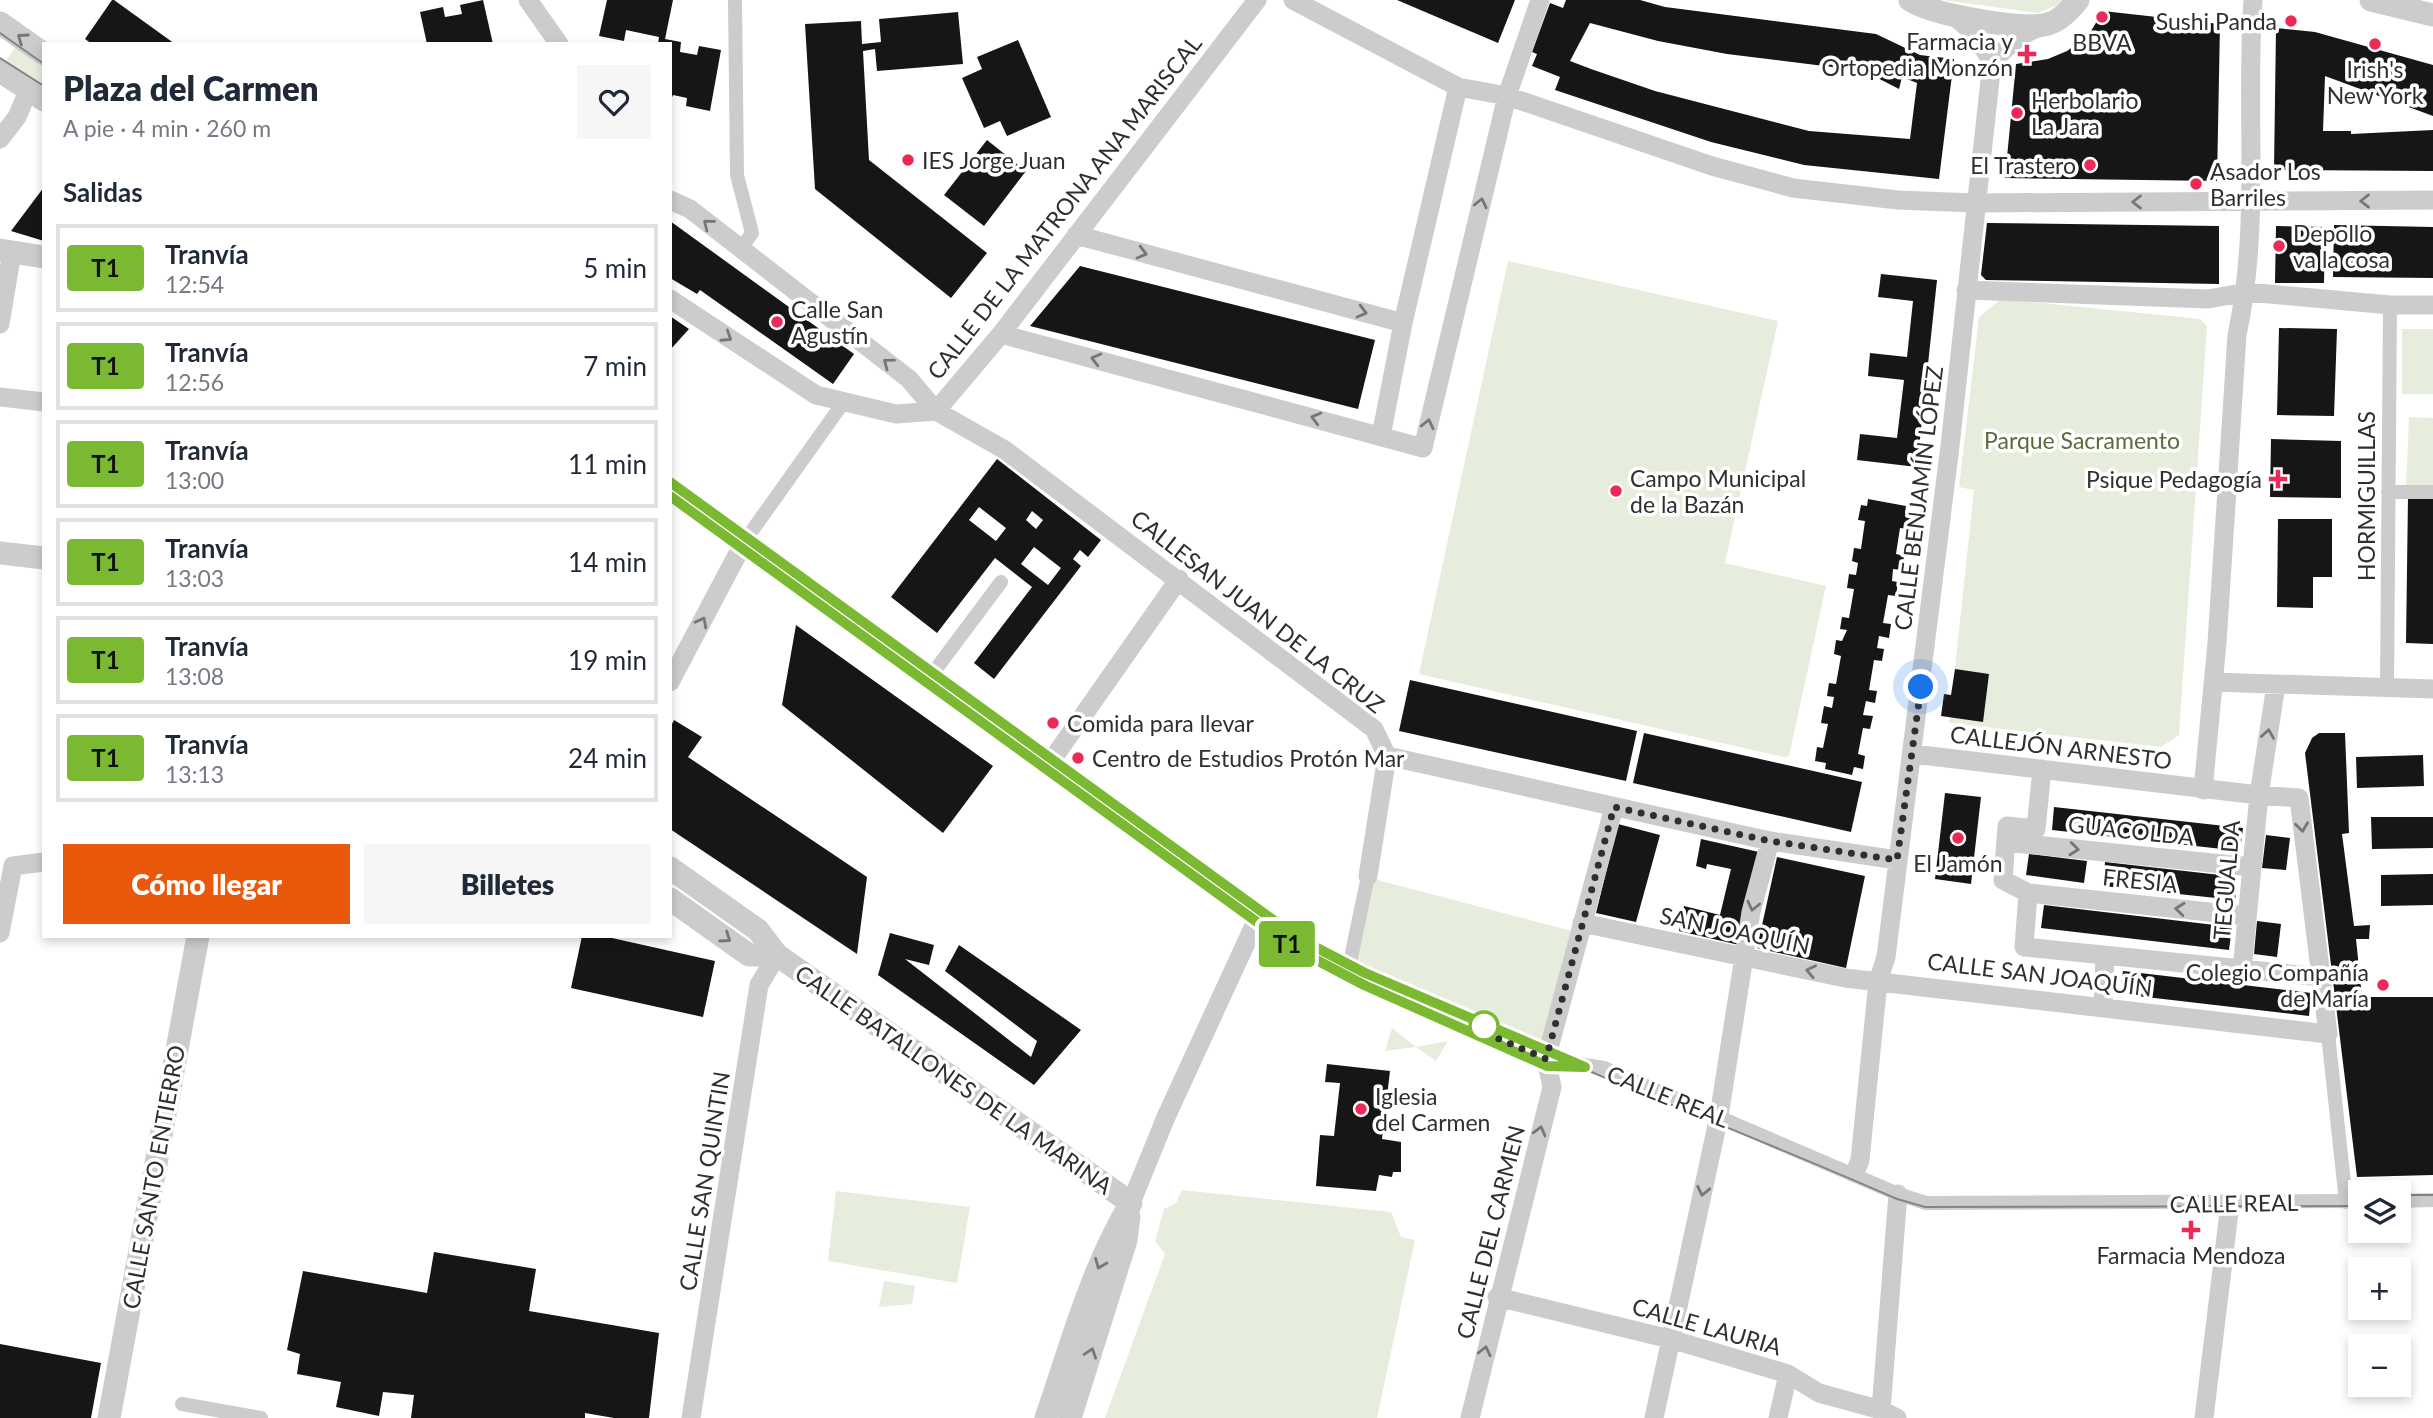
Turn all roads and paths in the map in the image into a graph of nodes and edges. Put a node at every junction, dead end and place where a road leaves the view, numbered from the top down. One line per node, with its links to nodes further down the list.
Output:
1 (528, 0): 14 (street)
2 (735, 0): 27 (street)
3 (1256, 0): 26 (street, CALLE DE LA MATRONA ANA MARISCAL)
4 (1293, 0): 18 (street)
5 (1540, 0): 20 (street)
6 (2078, 0): 13 (street)
7 (2253, 0): 24 (street)
8 (2371, 0): 10 (street)
9 (1910, 1): 11 (street)
10 (2433, 15)
11 (1955, 17): 13 (street); 16 (street)
12 (0, 23): 15 (street, one-way to 12)
13 (2045, 25): 16 (street)
14 (558, 42)
15 (42, 53)
16 (1992, 62): 25 (street, CALLE BENJAMÍN LÓPEZ)
17 (0, 71): 19 (street)
18 (1458, 87): 20 (street); 35 (street)
19 (36, 96): 21 (street)
20 (1507, 96): 25 (street); 42 (street, one-way to 20)
21 (0, 139)
22 (2433, 200): 24 (street, one-way to 24)
23 (672, 201): 27 (street, one-way to 23)
24 (2252, 202): 25 (street, one-way to 25); 31 (street)
25 (1975, 203): 30 (street, CALLE BENJAMÍN LÓPEZ)
26 (1076, 235): 35 (street, one-way to 35); 37 (street, CALLE DE LA MATRONA ANA MARISCAL)
27 (740, 250): 41 (street, one-way to 27)
28 (6, 251): 29 (street); 36 (street)
29 (42, 257)
30 (1966, 290): 31 (street); 57 (street, CALLE BENJAMÍN LÓPEZ)
31 (2247, 292): 33 (street); 53 (street)
32 (672, 300): 40 (street, one-way to 40)
33 (2390, 305): 34 (street); 44 (street, HORMIGUILLAS)
34 (2433, 305)
35 (1403, 323): 42 (street)
36 (0, 324)
37 (1002, 334): 41 (street, CALLE DE LA MATRONA ANA MARISCAL); 42 (street, one-way to 37)
38 (0, 397): 39 (street)
39 (42, 402)
40 (843, 402): 41 (street); 46 (street)
41 (936, 411): 49 (street, CALLESAN JUAN DE LA CRUZ)
42 (1381, 436)
43 (672, 492): 46 (street, CALLE REAL)
44 (2388, 492): 45 (street); 55 (street, HORMIGUILLAS)
45 (2433, 492)
46 (744, 542): 51 (street, CALLE REAL); 52 (street, one-way to 46)
47 (0, 553): 48 (street)
48 (42, 558)
49 (1179, 579): 58 (street, CALLESAN JUAN DE LA CRUZ); 59 (street)
50 (1001, 582): 51 (street)
51 (930, 677): 59 (street, CALLE REAL)
52 (672, 678)
53 (2213, 682): 54 (street); 61 (street)
54 (2276, 685): 55 (street); 62 (street, TEGUALDA, one-way to 54)
55 (2387, 688): 56 (street)
56 (2433, 689)
57 (1913, 754): 60 (street, CALLEJÓN ARNESTO); 66 (street, CALLE BENJAMÍN LÓPEZ)
58 (1387, 756): 63 (street); 70 (street)
59 (1049, 764): 74 (street, CALLE REAL)
60 (2042, 769): 61 (street, CALLEJÓN ARNESTO); 65 (street)
61 (2203, 790): 62 (street, CALLEJÓN ARNESTO)
62 (2259, 795): 68 (street, TEGUALDA); 83 (street, CALLEJÓN ARNESTO, one-way to 83)
63 (1614, 807): 64 (street); 75 (street)
64 (1770, 841): 66 (street); 79 (street, one-way to 79)
65 (2006, 842): 68 (street, GUACOLDA, one-way to 68); 71 (street)
66 (1897, 860): 84 (street, CALLE BENJAMÍN LÓPEZ)
67 (42, 862): 76 (street)
68 (2252, 867): 73 (street, TEGUALDA)
69 (672, 869): 78 (street)
70 (1368, 876): 82 (street)
71 (2028, 893): 73 (street, FRESIA, one-way to 71); 80 (street)
72 (672, 900): 78 (street, one-way to 78)
73 (2247, 916): 81 (street, TEGUALDA)
74 (1258, 917): 82 (street, CALLE REAL); 96 (street)
75 (1582, 923): 79 (street, SAN JOAQUÍN); 88 (street)
76 (0, 933)
77 (198, 938): 103 (street, CALLE SANTO ENTIERRO)
78 (777, 955): 96 (street, CALLE BATALLONES DE LA MARINA); 105 (street, CALLE SAN QUINTIN)
79 (1745, 957): 84 (street, SAN JOAQUÍN, one-way to 79); 89 (street)
80 (2105, 957): 81 (street); 86 (street)
81 (2242, 970): 83 (street)
82 (1348, 972): 88 (street, CALLE REAL)
83 (2321, 977): 87 (street)
84 (1878, 982): 85 (street, SAN JOAQUÍN); 90 (street, CALLE BENJAMÍN LÓPEZ)
85 (1912, 984): 86 (street, CALLE SAN JOAQUÍN)
86 (2103, 1006): 87 (street, CALLE SAN JOAQUÍN)
87 (2328, 1034): 91 (street)
88 (1546, 1059): 89 (street, CALLE REAL); 98 (street, CALLE DEL CARMEN, one-way to 88)
89 (1718, 1120): 90 (street, CALLE REAL); 99 (street, one-way to 99)
90 (1855, 1173): 92 (street, CALLE REAL)
91 (2350, 1180)
92 (1898, 1194): 97 (street, CALLE REAL); 102 (street)
93 (2433, 1200): 94 (street)
94 (2411, 1201)
95 (2348, 1202): 97 (street, CALLE REAL)
96 (1131, 1203): 106 (street, one-way to 106); 107 (street, one-way to 96)
97 (2230, 1204): 111 (street)
98 (1497, 1297): 99 (street, CALLE LAURIA); 108 (street, CALLE DEL CARMEN, one-way to 98)
99 (1670, 1339): 100 (street, CALLE LAURIA); 109 (street)
100 (1788, 1374): 102 (street, CALLE LAURIA); 110 (street)
101 (182, 1404): 104 (street)
102 (1889, 1414)
103 (109, 1418)
104 (261, 1418)
105 (691, 1418)
106 (1046, 1418)
107 (1070, 1418)
108 (1470, 1418)
109 (1654, 1418)
110 (1779, 1418)
111 (2204, 1418)

